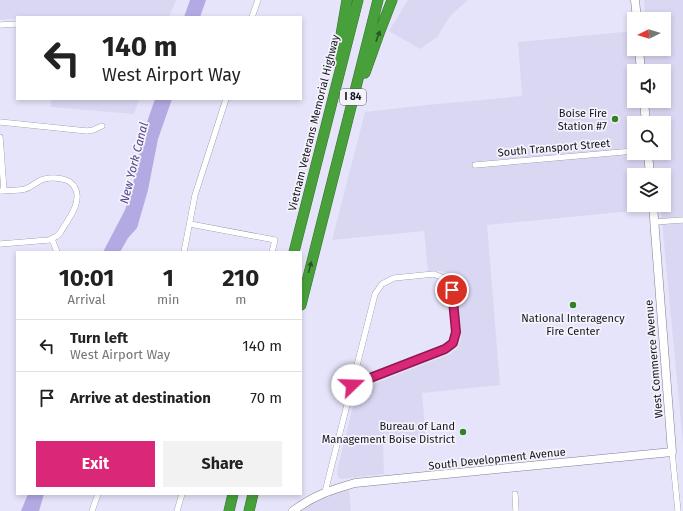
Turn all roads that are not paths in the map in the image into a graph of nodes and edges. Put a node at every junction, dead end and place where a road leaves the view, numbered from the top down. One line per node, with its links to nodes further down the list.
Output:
1 (258, 0): 8 (street)
2 (348, 0): 25 (highway)
3 (358, 0): 25 (highway, Vietnam Veterans Memorial Highway / I 84)
4 (378, 0): 18 (highway, I 84)
5 (392, 0): 18 (highway, one-way to 5)
6 (635, 0): 7 (street)
7 (636, 12)
8 (252, 16)
9 (16, 24): 10 (street)
10 (0, 25)
11 (226, 100): 22 (street)
12 (0, 122): 13 (street)
13 (102, 126)
14 (0, 137): 17 (street)
15 (627, 152): 16 (street, South Transport Street)
16 (475, 165)
17 (2, 191): 23 (street)
18 (328, 193): 29 (highway, I 84, one-way to 18)
19 (653, 212): 21 (street, West Commerce Avenue)
20 (683, 220): 21 (street)
21 (654, 222): 31 (street, West Commerce Avenue)
22 (190, 224): 27 (street); 28 (street)
23 (52, 239): 24 (street); 26 (street)
24 (0, 244)
25 (294, 249)
26 (57, 251)
27 (184, 251)
28 (272, 251)
29 (302, 301)
30 (352, 385): 30 (street); 32 (street)
31 (672, 452): 32 (street, South Development Avenue); 44 (street, West Commerce Avenue)
32 (325, 492): 42 (street, South Development Avenue)
33 (514, 494): 43 (street)
34 (98, 495): 38 (street)
35 (182, 495): 39 (street)
36 (233, 495): 40 (highway)
37 (253, 495): 41 (highway)
38 (92, 511)
39 (177, 511)
40 (229, 511)
41 (249, 511)
42 (294, 511)
43 (516, 511)
44 (678, 511)

